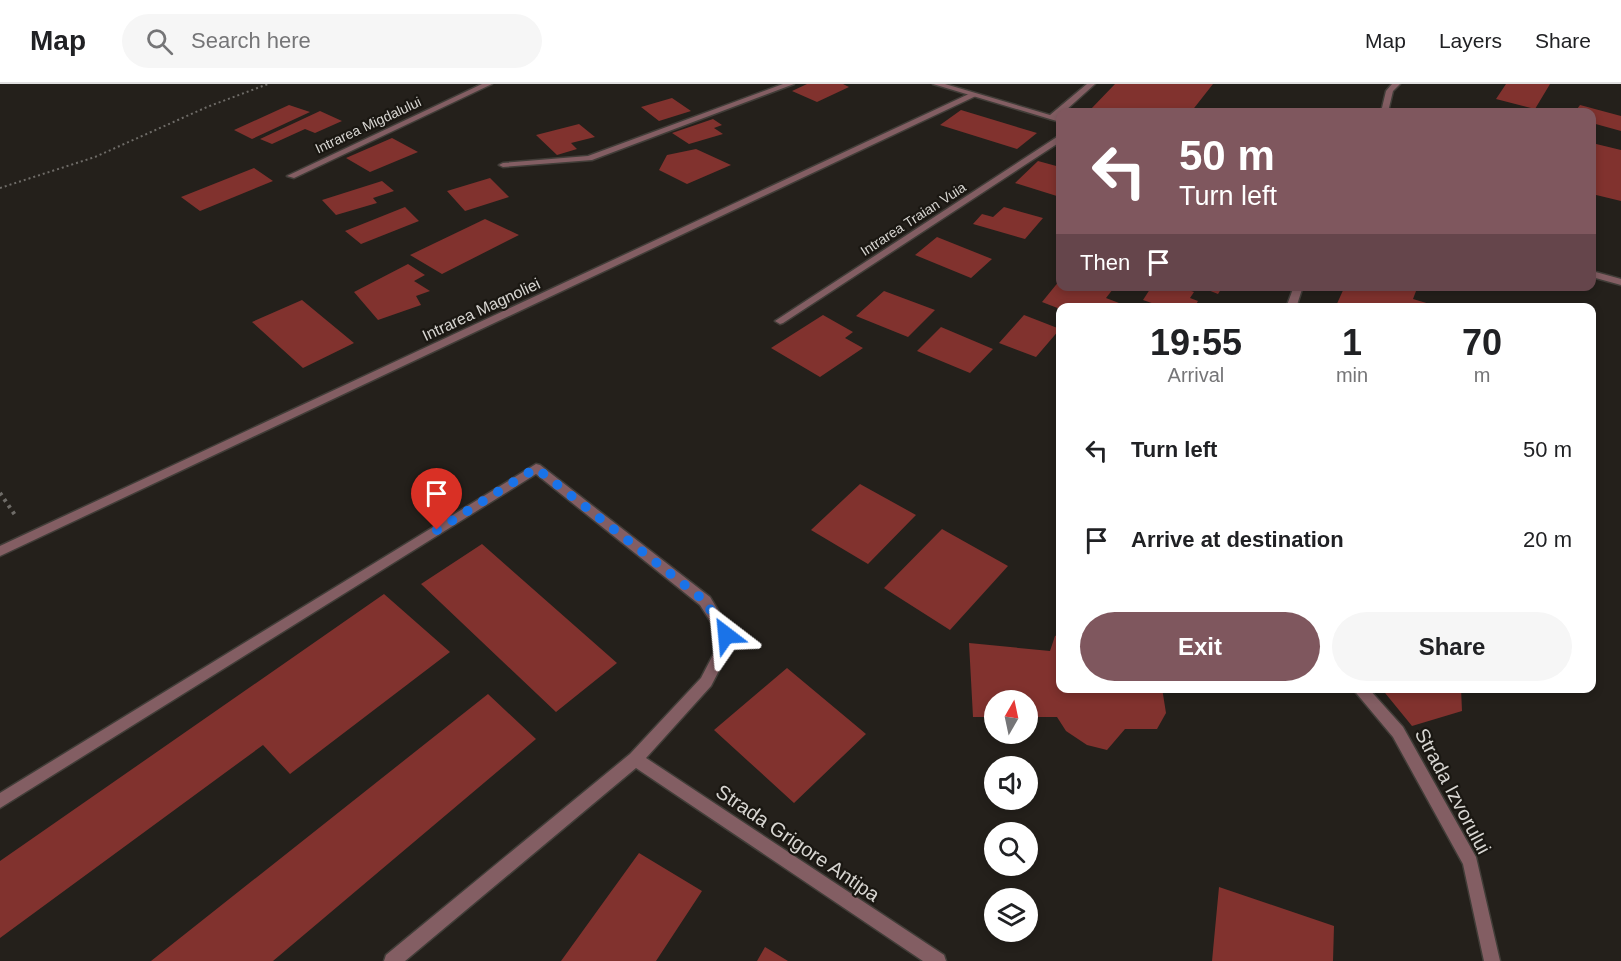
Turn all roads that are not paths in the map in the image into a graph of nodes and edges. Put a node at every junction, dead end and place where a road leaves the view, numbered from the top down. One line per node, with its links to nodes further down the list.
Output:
1 (488, 84): 12 (street, Intrarea Migdalului)
2 (790, 84): 11 (street)
3 (937, 84): 6 (street)
4 (1091, 84): 7 (street)
5 (1396, 84): 8 (street)
6 (974, 95): 9 (street); 16 (street, Intrarea Magnoliei)
7 (1067, 108)
8 (1385, 108)
9 (1056, 118)
10 (1056, 142): 15 (street, Intrarea Traian Vuia)
11 (503, 165)
12 (291, 176)
13 (1596, 275): 14 (street)
14 (1621, 282)
15 (780, 321)
16 (0, 551)
17 (1363, 693): 22 (street, Strada Izvorului)
18 (634, 759): 19 (street); 20 (street); 21 (street, Strada Grigore Antipa)
19 (0, 801)
20 (392, 961)
21 (938, 961)
22 (1492, 961)

